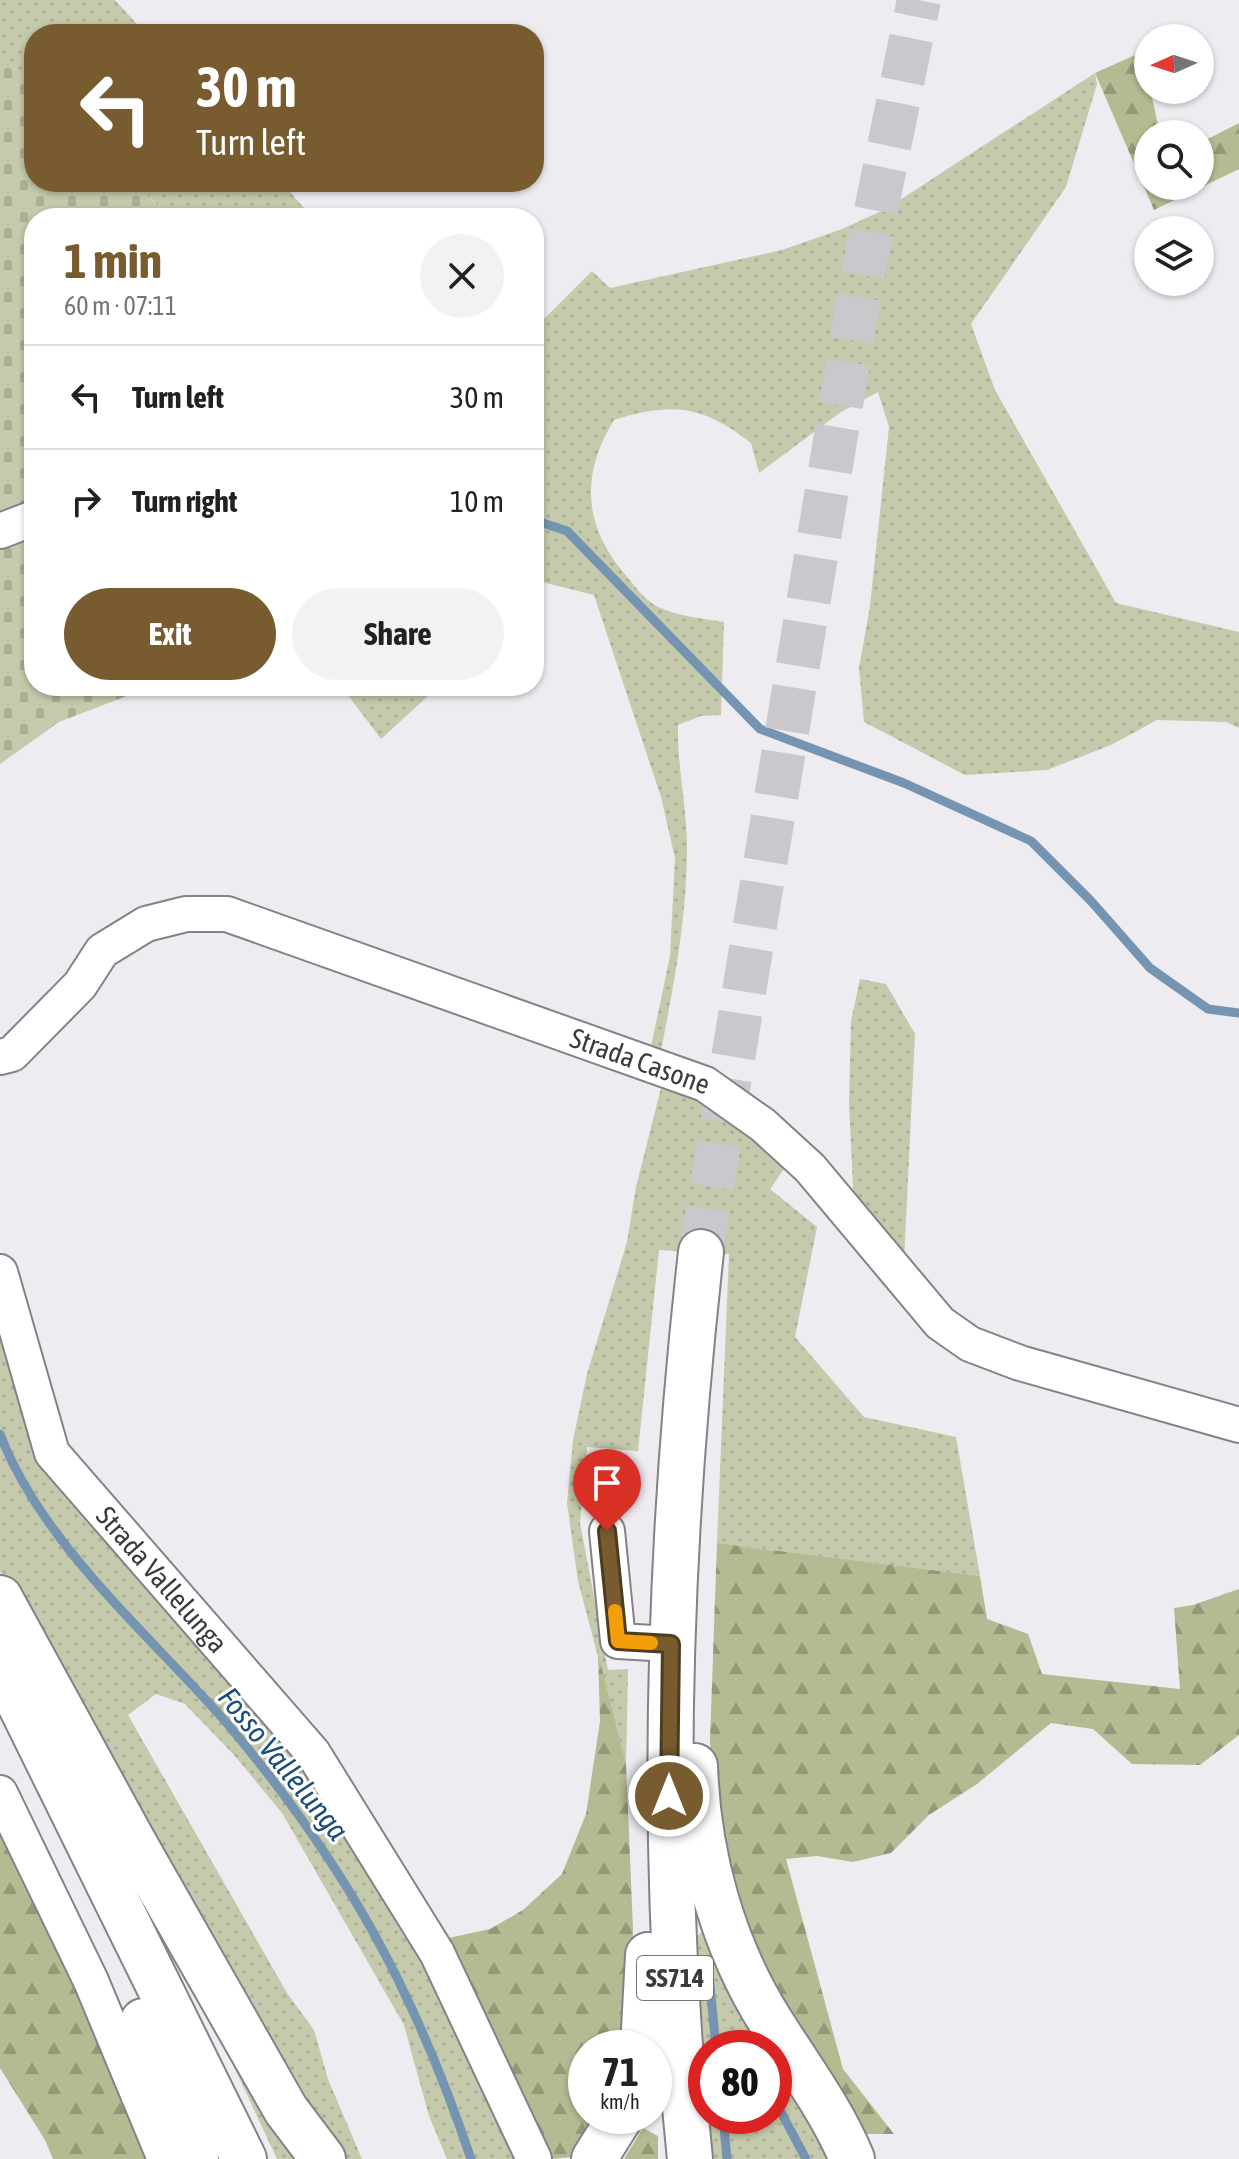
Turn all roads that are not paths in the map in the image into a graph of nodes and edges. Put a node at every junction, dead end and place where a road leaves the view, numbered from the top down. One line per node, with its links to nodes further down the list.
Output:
1 (24, 522): 2 (street)
2 (0, 531)
3 (0, 1057): 6 (street, Strada Casone)
4 (701, 1252): 10 (highway, SS714)
5 (0, 1272): 20 (street, Strada Vallelunga)
6 (1239, 1425)
7 (607, 1531): 10 (street)
8 (0, 1598): 19 (highway)
9 (0, 1664): 13 (highway)
10 (670, 1665): 12 (highway, SS714); 23 (highway)
11 (0, 1793): 16 (street)
12 (669, 1796): 14 (highway); 22 (highway, SS714)
13 (126, 1922): 17 (highway); 18 (highway)
14 (644, 2030)
15 (610, 2134): 21 (highway)
16 (165, 2159)
17 (196, 2159)
18 (244, 2159)
19 (323, 2159)
20 (534, 2159)
21 (594, 2159)
22 (690, 2159)
23 (852, 2159)

